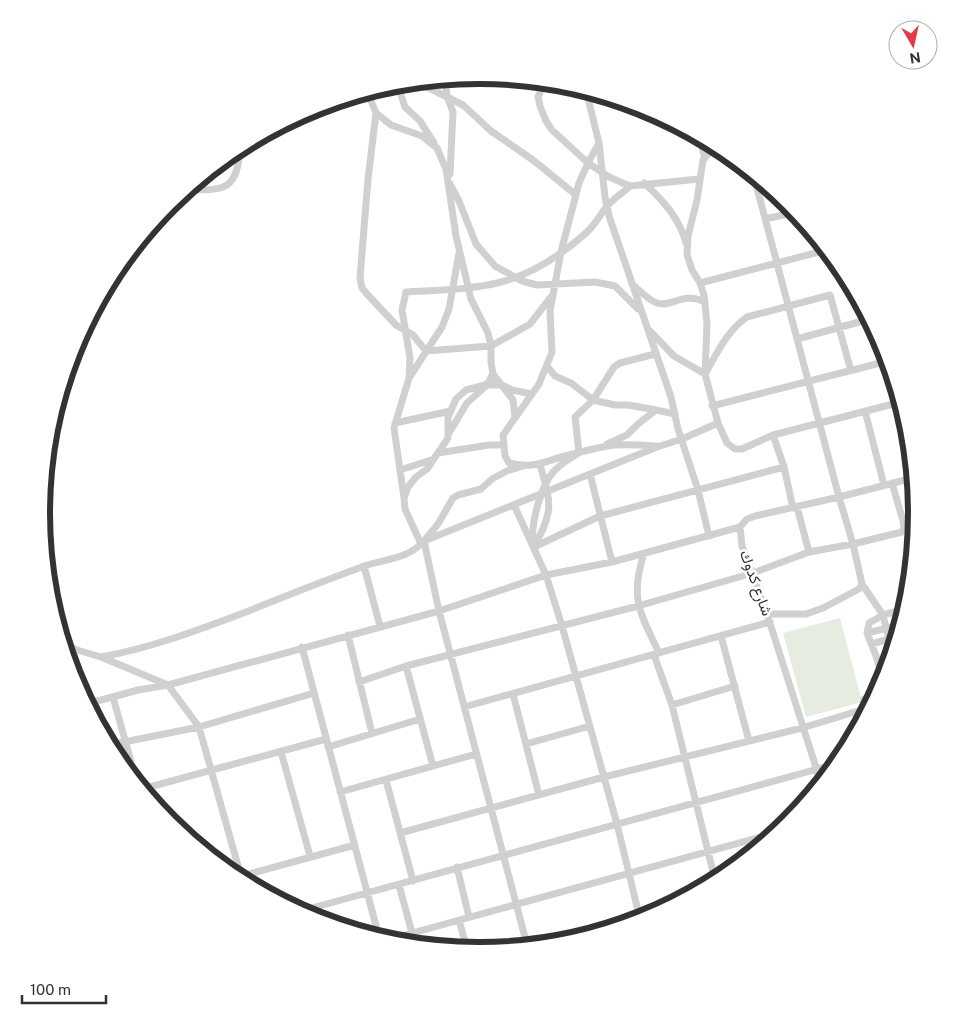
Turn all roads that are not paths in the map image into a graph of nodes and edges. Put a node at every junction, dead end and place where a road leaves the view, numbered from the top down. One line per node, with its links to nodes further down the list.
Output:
1 (446, 85): 5 (street)
2 (427, 87): 5 (street)
3 (541, 90): 15 (street)
4 (400, 91): 11 (street)
5 (447, 96): 18 (street); 23 (street)
6 (370, 98): 8 (street)
7 (588, 98): 9 (street)
8 (376, 114): 11 (street); 45 (street)
9 (599, 143): 15 (street); 16 (street)
10 (702, 146): 14 (street)
11 (438, 148): 18 (street)
12 (711, 152): 14 (street)
13 (240, 157): 22 (street)
14 (705, 158): 17 (street)
15 (588, 163): 16 (street); 23 (street)
16 (604, 174): 21 (street); 24 (street)
17 (699, 179): 19 (street); 30 (street)
18 (449, 182): 27 (street); 32 (street)
19 (644, 184): 21 (street); 30 (street)
20 (756, 185): 26 (street)
21 (630, 186): 24 (street)
22 (196, 190)
23 (576, 195): 28 (street)
24 (607, 206): 28 (street); 33 (street)
25 (787, 214): 26 (street)
26 (765, 219): 31 (street)
27 (460, 250): 36 (street); 37 (street)
28 (561, 252): 32 (street); 35 (street)
29 (820, 252): 31 (street)
30 (687, 255): 34 (street)
31 (776, 264): 34 (street); 40 (street)
32 (515, 277): 35 (street); 36 (street)
33 (631, 283): 39 (street); 41 (street)
34 (700, 283): 39 (street)
35 (555, 285): 38 (street); 41 (street)
36 (468, 287): 37 (street); 47 (street)
37 (454, 289): 45 (street); 48 (street)
38 (553, 295): 47 (street); 51 (street)
39 (704, 302): 54 (street)
40 (788, 305): 44 (street); 46 (street); 54 (street)
41 (640, 311): 43 (street)
42 (863, 321): 44 (street)
43 (645, 324): 49 (street); 54 (street)
44 (839, 328): 46 (street); 52 (street)
45 (406, 331): 48 (street); 55 (street)
46 (797, 339): 56 (street)
47 (491, 346): 48 (street); 53 (street)
48 (426, 351): 55 (street)
49 (655, 354): 60 (street); 66 (street)
50 (881, 364): 52 (street)
51 (547, 366): 59 (street); 60 (street)
52 (851, 371): 56 (street)
53 (493, 374): 57 (street); 58 (street)
54 (704, 374): 62 (street)
55 (409, 378): 69 (street)
56 (808, 382): 62 (street); 68 (street)
57 (487, 385): 58 (street); 64 (street); 71 (street)
58 (502, 385): 59 (street); 67 (street)
59 (532, 394): 67 (street)
60 (593, 400): 63 (street); 77 (street)
61 (894, 404): 65 (street)
62 (712, 406): 70 (street)
63 (656, 410): 66 (street); 76 (street)
64 (451, 411): 69 (street); 71 (street)
65 (865, 411): 68 (street); 86 (street)
66 (675, 414): 73 (street)
67 (515, 418): 74 (street)
68 (819, 422): 72 (street); 90 (street)
69 (395, 423): 82 (street)
70 (718, 423): 72 (street); 73 (street)
71 (449, 434): 78 (street)
72 (773, 435): 81 (street)
73 (682, 439): 75 (street); 88 (street)
74 (503, 445): 78 (street); 80 (street)
75 (659, 446): 76 (street); 83 (street)
76 (593, 450): 77 (street)
77 (579, 453): 79 (street); 87 (street)
78 (436, 456): 82 (street); 89 (street)
79 (540, 465): 80 (street); 87 (street)
80 (523, 466): 96 (street)
81 (784, 467): 88 (street); 92 (street)
82 (400, 470): 89 (street)
83 (590, 474): 87 (street); 93 (street)
84 (907, 480): 85 (street)
85 (892, 483): 86 (street); 97 (street)
86 (884, 485): 90 (street)
87 (545, 490): 91 (street); 98 (street); 98 (street)
88 (698, 490): 93 (street); 95 (street)
89 (404, 498): 96 (street)
90 (839, 498): 92 (street); 97 (street)
91 (514, 505): 96 (street); 98 (street)
92 (795, 508): 94 (street); 99 (street)
93 (600, 516): 98 (street); 101 (street)
94 (740, 528): 95 (street); 103 (street, شارع كدوك)
95 (709, 536): 100 (street)
96 (423, 543): 102 (street); 107 (street)
97 (852, 544): 99 (street); 105 (street)
98 (534, 546): 104 (street)
99 (809, 552): 103 (street)
100 (644, 554): 101 (street); 106 (street)
101 (612, 562): 104 (street)
102 (364, 566): 112 (street); 127 (street)
103 (753, 573): 106 (street); 109 (street, شارع كدوك)
104 (546, 575): 107 (street); 113 (street)
105 (862, 584): 109 (street); 110 (street)
106 (638, 606): 113 (street); 124 (street)
107 (440, 610): 112 (street); 126 (street)
108 (896, 611): 110 (street)
109 (767, 614): 111 (street, شارع كدوك)
110 (883, 615): 115 (street); 116 (street)
111 (770, 622): 118 (street); 144 (street, شارع كدوك)
112 (380, 626): 117 (street)
113 (562, 626): 126 (street); 130 (street)
114 (892, 627): 115 (street)
115 (886, 628): 116 (street); 119 (street)
116 (867, 633): 120 (street)
117 (348, 635): 121 (street); 131 (street)
118 (721, 636): 124 (street); 133 (street)
119 (888, 639): 120 (street)
120 (872, 644): 125 (street)
121 (302, 647): 132 (street); 134 (street)
122 (72, 648): 127 (street)
123 (885, 651): 125 (street)
124 (659, 653): 130 (street); 138 (street)
125 (875, 653): 128 (street)
126 (451, 654): 129 (street); 139 (street)
127 (101, 657): 132 (street)
128 (878, 663)
129 (406, 666): 131 (street); 141 (street)
130 (576, 677): 135 (street); 142 (street)
131 (359, 682): 145 (street)
132 (168, 685): 136 (street); 143 (street)
133 (735, 686): 138 (street); 148 (street)
134 (314, 693): 143 (street); 146 (street)
135 (513, 694): 139 (street); 150 (street)
136 (113, 697): 137 (street); 147 (street)
137 (94, 702)
138 (672, 705): 154 (street)
139 (464, 707): 153 (street)
140 (859, 711): 144 (street)
141 (420, 719): 145 (street); 156 (street)
142 (590, 726): 150 (street); 161 (street)
143 (199, 727): 147 (street); 159 (street)
144 (802, 728): 148 (street); 158 (street, شارع كدوك)
145 (372, 733): 151 (street)
146 (326, 739): 151 (street); 152 (street)
147 (124, 741): 149 (street); 155 (street)
148 (749, 741): 154 (street)
149 (117, 743)
150 (526, 744): 165 (street)
151 (328, 747): 164 (street)
152 (280, 752): 159 (street); 173 (street)
153 (476, 754): 156 (street); 167 (street)
154 (684, 756): 161 (street); 166 (street)
155 (131, 763)
156 (433, 766): 162 (street)
157 (823, 768): 158 (street)
158 (817, 770): 160 (street, شارع كدوك); 166 (street)
159 (212, 771): 163 (street); 175 (street)
160 (818, 775)
161 (604, 777): 165 (street); 168 (street)
162 (386, 780): 164 (street); 169 (street)
163 (150, 787)
164 (340, 792): 171 (street)
165 (539, 795): 167 (street)
166 (696, 803): 168 (street); 172 (street)
167 (490, 808): 169 (street); 174 (street)
168 (617, 824): 174 (street); 178 (street)
169 (400, 833): 180 (street)
170 (759, 837): 172 (street)
171 (355, 845): 173 (street); 182 (street)
172 (708, 851): 177 (street); 178 (street)
173 (310, 856): 179 (street)
174 (503, 856): 176 (street); 183 (street)
175 (237, 866)
176 (457, 868): 180 (street); 186 (street)
177 (713, 872)
178 (628, 873): 183 (street); 185 (street)
179 (250, 875)
180 (414, 881): 181 (street)
181 (399, 885): 182 (street); 189 (street)
182 (367, 894): 184 (street); 188 (street)
183 (517, 904): 186 (street); 191 (street)
184 (314, 908)
185 (638, 911)
186 (469, 917): 187 (street)
187 (459, 920): 189 (street); 192 (street)
188 (377, 929)
189 (412, 933): 190 (street)
190 (406, 935)
191 (525, 939)
192 (465, 941)

